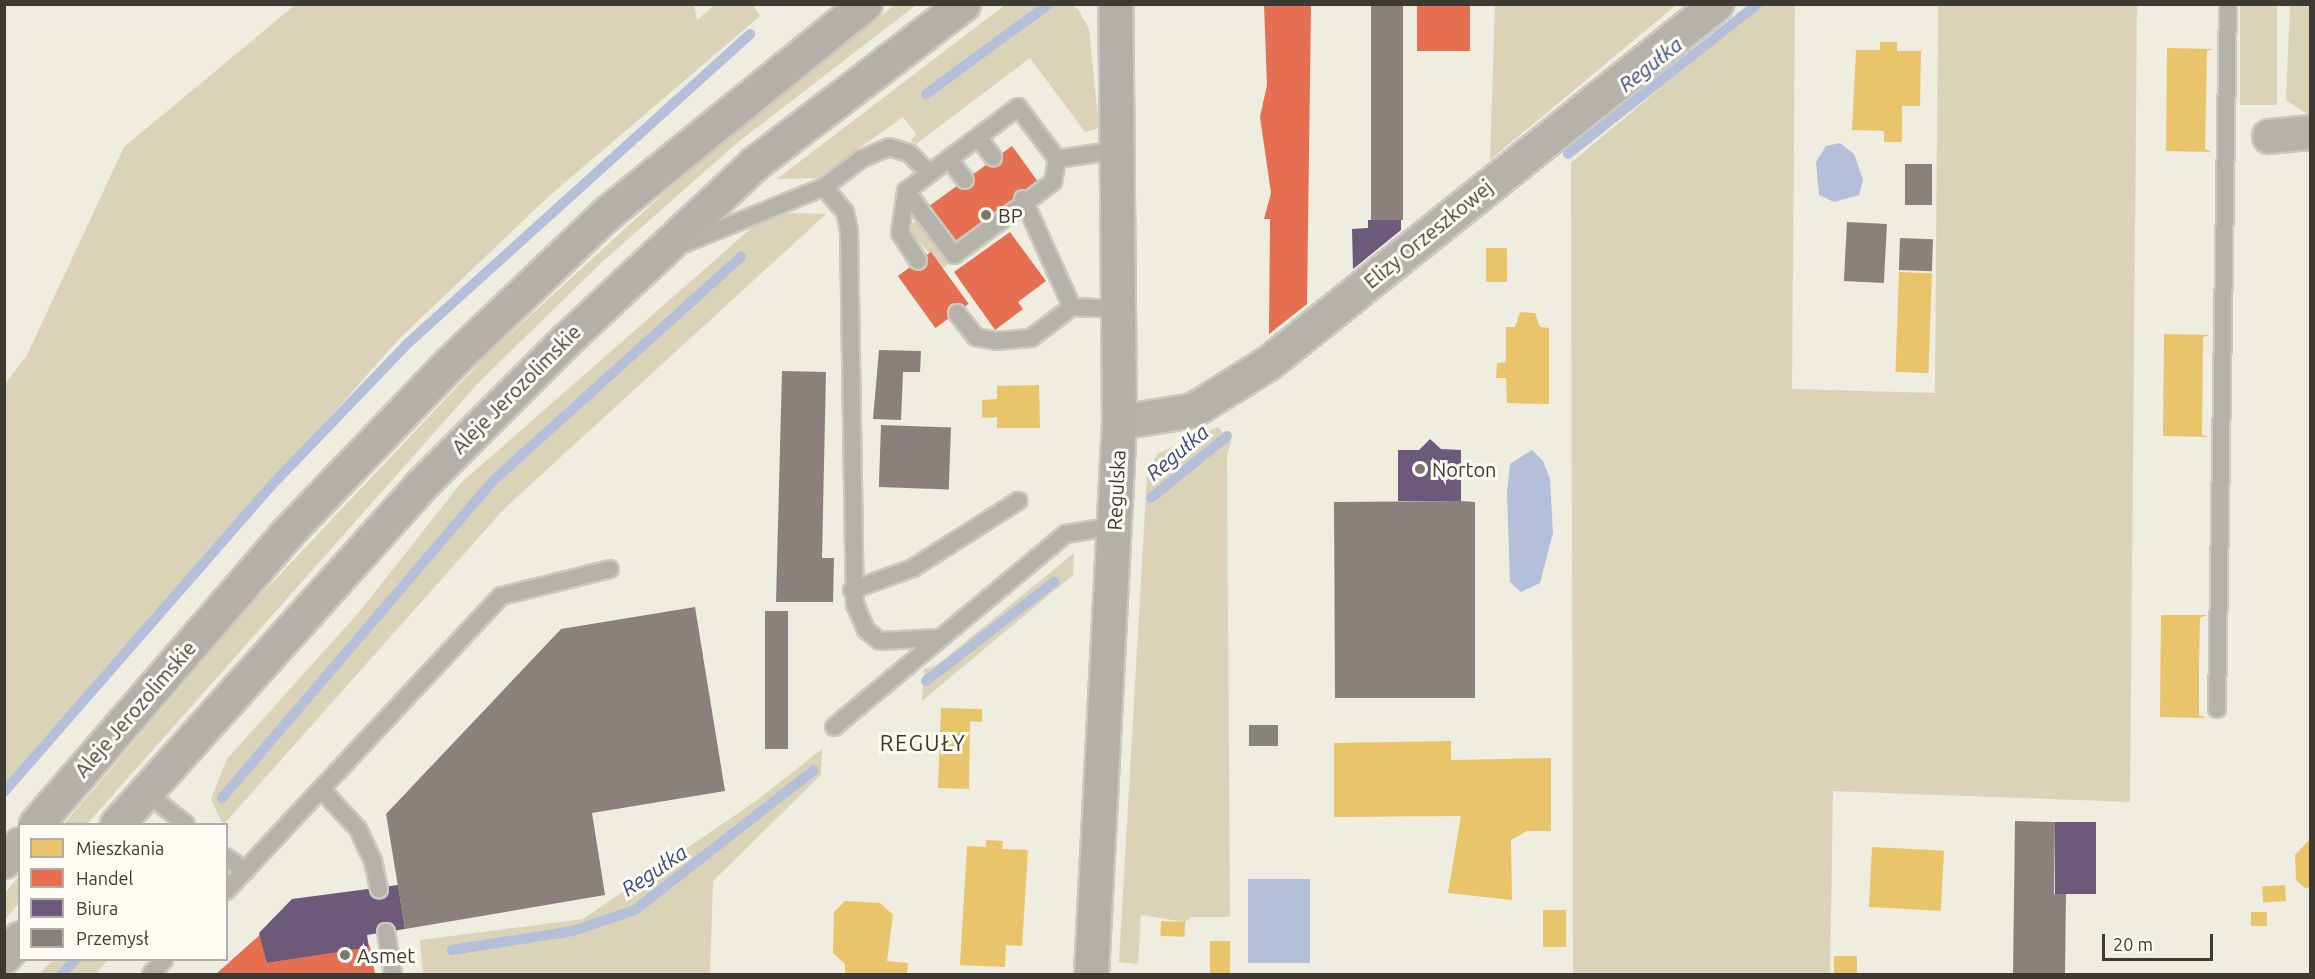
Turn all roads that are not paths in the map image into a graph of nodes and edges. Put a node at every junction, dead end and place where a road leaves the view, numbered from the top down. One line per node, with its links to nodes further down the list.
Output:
1 (864, 4): 33 (main road, Aleje Jerozolimskie)
2 (963, 4): 18 (main road, Aleje Jerozolimskie)
3 (1115, 4): 9 (main road, Regulska)
4 (1716, 4): 23 (street, Elizy Orzeszkowej)
5 (2228, 4): 29 (lane)
6 (2310, 132): 7 (street)
7 (2270, 136)
8 (979, 138): 10 (lane); 11 (lane); 12 (lane)
9 (1118, 150): 12 (lane); 21 (main road, Regulska)
10 (993, 157)
11 (949, 159): 13 (lane); 14 (lane)
12 (1057, 159): 17 (lane)
13 (929, 173): 15 (lane); 16 (lane)
14 (965, 180)
15 (824, 187): 18 (lane); 27 (lane)
16 (906, 190): 17 (lane); 19 (lane)
17 (1024, 201): 20 (lane)
18 (653, 258): 32 (main road, Aleje Jerozolimskie)
19 (918, 261)
20 (1072, 307): 21 (lane); 22 (lane)
21 (1120, 309): 23 (main road, Regulska)
22 (957, 313)
23 (1119, 422): 25 (main road, Regulska)
24 (1018, 501): 27 (lane)
25 (1114, 526): 28 (lane); 48 (main road, Regulska)
26 (610, 569): 31 (lane)
27 (852, 590): 28 (lane)
28 (939, 638): 30 (lane)
29 (2217, 710)
30 (834, 727)
31 (321, 789): 39 (lane); 41 (lane)
32 (146, 792): 34 (main road, Aleje Jerozolimskie); 35 (lane)
33 (38, 823)
34 (119, 823)
35 (184, 823)
36 (18, 846): 38 (main road)
37 (228, 859): 39 (lane)
38 (4, 861)
39 (244, 871): 40 (lane)
40 (228, 889)
41 (378, 889)
42 (386, 932): 47 (lane)
43 (18, 940): 44 (main road)
44 (4, 956)
45 (163, 961): 46 (lane)
46 (151, 975)
47 (393, 975)
48 (1091, 975)

